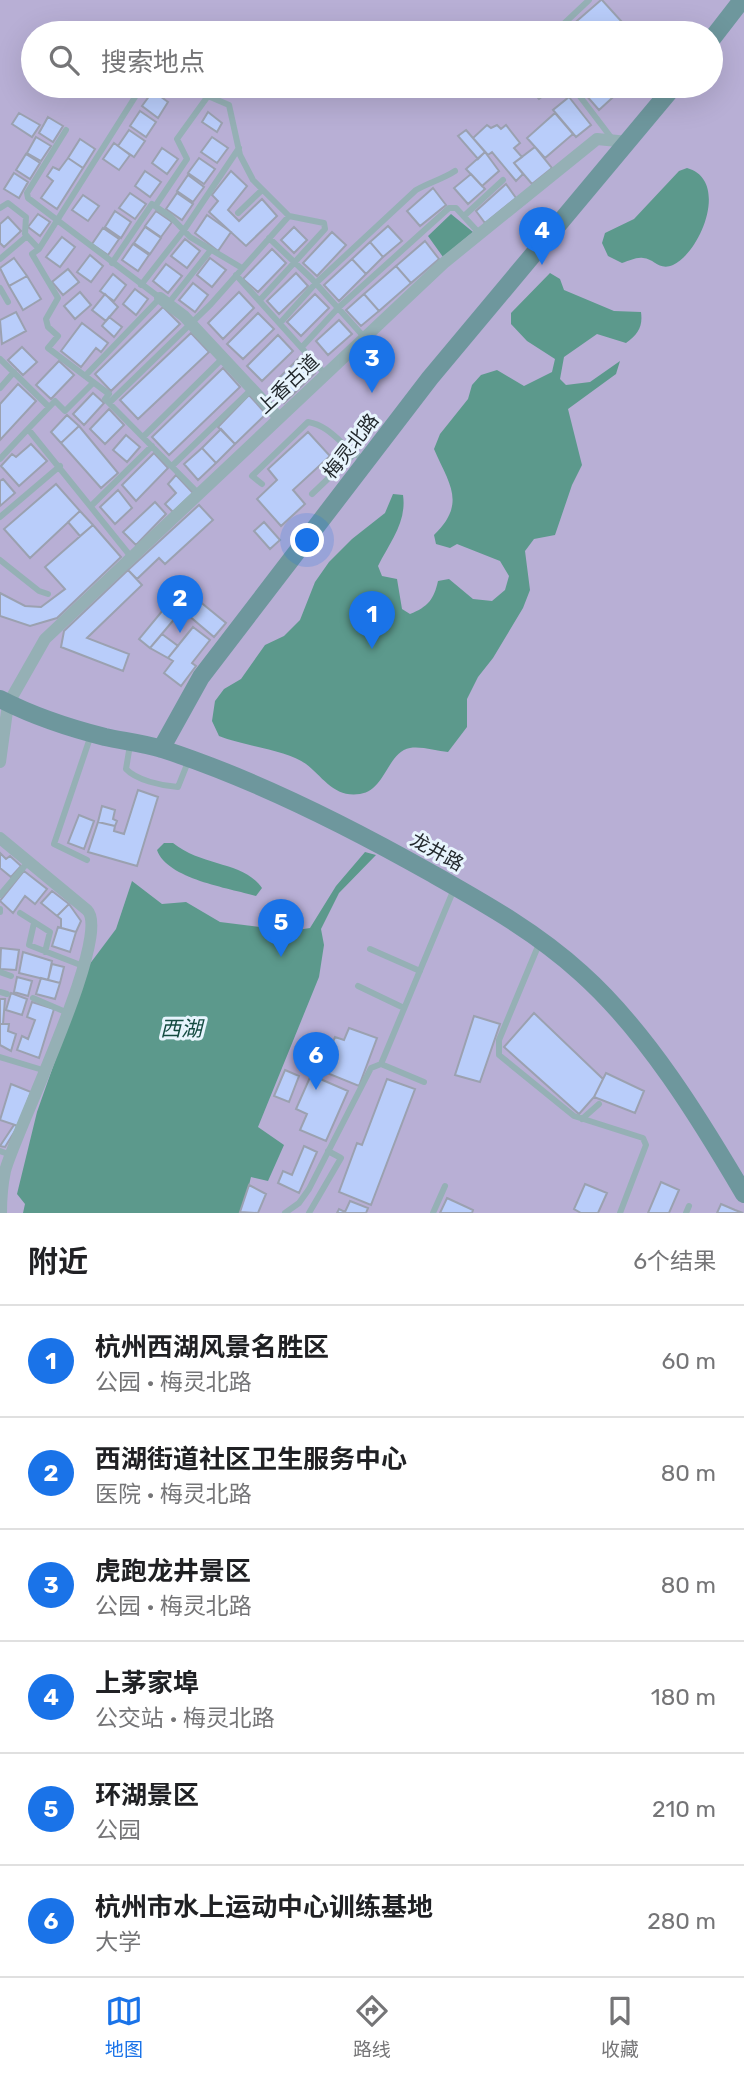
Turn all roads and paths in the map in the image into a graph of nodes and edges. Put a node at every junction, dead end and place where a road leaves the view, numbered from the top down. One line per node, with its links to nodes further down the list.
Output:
1 (589, 0): 3 (lane)
2 (743, 0): 4 (street)
3 (567, 21)
4 (723, 25)
5 (135, 98): 21 (lane)
6 (207, 98): 16 (lane)
7 (213, 98): 12 (lane)
8 (583, 98): 11 (lane)
9 (662, 98): 11 (street, 梅灵北路)
10 (66, 130): 21 (lane)
11 (621, 141): 23 (street, 上香古道); 58 (street, 梅灵北路)
12 (239, 148): 15 (lane); 22 (lane)
13 (456, 171): 33 (lane)
14 (503, 180): 20 (lane)
15 (262, 190): 18 (lane); 19 (lane)
16 (156, 205): 22 (lane); 29 (lane)
17 (0, 208): 24 (lane)
18 (239, 213)
19 (289, 216): 25 (lane); 30 (lane)
20 (464, 216): 23 (lane); 39 (lane)
21 (58, 221): 26 (lane); 29 (lane)
22 (184, 230): 27 (lane); 34 (lane)
23 (480, 234): 42 (street, 上香古道)
24 (27, 236): 26 (lane); 28 (lane)
25 (269, 238): 30 (lane); 31 (lane)
26 (39, 249): 48 (lane)
27 (210, 251): 31 (lane); 37 (lane)
28 (0, 259)
29 (112, 263): 34 (lane)
30 (295, 263): 33 (lane); 36 (lane)
31 (242, 268): 32 (lane)
32 (236, 275): 36 (lane); 41 (lane)
33 (316, 283): 39 (lane); 40 (lane)
34 (141, 285): 37 (lane)
35 (0, 288): 38 (lane)
36 (260, 299): 40 (lane)
37 (164, 301): 41 (street); 48 (lane)
38 (8, 302)
39 (338, 309): 42 (lane); 43 (lane)
40 (281, 322): 43 (lane)
41 (191, 323): 44 (street); 52 (lane)
42 (365, 338): 47 (street, 上香古道)
43 (302, 347): 47 (lane)
44 (223, 358): 51 (street); 56 (lane)
45 (0, 359): 46 (lane)
46 (13, 372): 50 (lane); 53 (lane)
47 (326, 375): 54 (street, 上香古道)
48 (85, 376): 49 (lane)
49 (93, 383): 52 (lane); 53 (lane)
50 (0, 388)
51 (252, 389): 54 (street); 61 (lane)
52 (109, 402): 56 (lane)
53 (49, 407): 55 (lane)
54 (279, 418): 63 (street, 上香古道)
55 (28, 429): 59 (lane); 60 (lane)
56 (143, 437): 57 (lane)
57 (152, 446): 61 (lane); 65 (lane)
58 (360, 458): 62 (lane); 64 (lane); 73 (street, 梅灵北路)
59 (0, 459)
60 (60, 466): 65 (lane); 66 (lane)
61 (172, 466): 63 (lane)
62 (262, 484)
63 (200, 494): 67 (street, 上香古道)
64 (312, 494)
65 (91, 506): 67 (lane)
66 (0, 517)
67 (132, 558): 70 (street, 上香古道)
68 (0, 560): 69 (lane)
69 (48, 594)
70 (4, 701): 71 (street, 龙井路); 75 (street)
71 (91, 733): 72 (street, 龙井路); 77 (lane)
72 (131, 743): 73 (street, 龙井路); 74 (lane)
73 (161, 749): 74 (street, 龙井路)
74 (189, 760): 79 (street, 龙井路)
75 (0, 762)
76 (0, 838): 78 (street)
77 (86, 860)
78 (27, 862): 80 (lane); 86 (street)
79 (455, 887): 83 (street, 龙井路); 87 (lane)
80 (0, 895)
81 (20, 913): 82 (lane)
82 (34, 923): 85 (lane); 85 (lane)
83 (541, 940): 99 (lane); 103 (street, 龙井路)
84 (370, 949): 87 (lane)
85 (45, 951): 86 (lane)
86 (83, 966): 93 (street)
87 (420, 971): 92 (lane)
88 (0, 972): 89 (lane)
89 (11, 976)
90 (358, 986): 92 (lane)
91 (33, 998): 93 (lane)
92 (404, 1008): 95 (lane)
93 (68, 1013): 96 (street)
94 (0, 1057): 96 (lane)
95 (381, 1064): 97 (lane); 100 (lane)
96 (46, 1071): 101 (street)
97 (424, 1082)
98 (599, 1104): 99 (lane)
99 (582, 1119): 108 (lane)
100 (328, 1151): 105 (lane); 106 (lane)
101 (6, 1153): 104 (street)
102 (445, 1186): 107 (lane)
103 (744, 1194)
104 (1, 1213)
105 (285, 1213)
106 (309, 1213)
107 (433, 1213)
108 (620, 1213)

